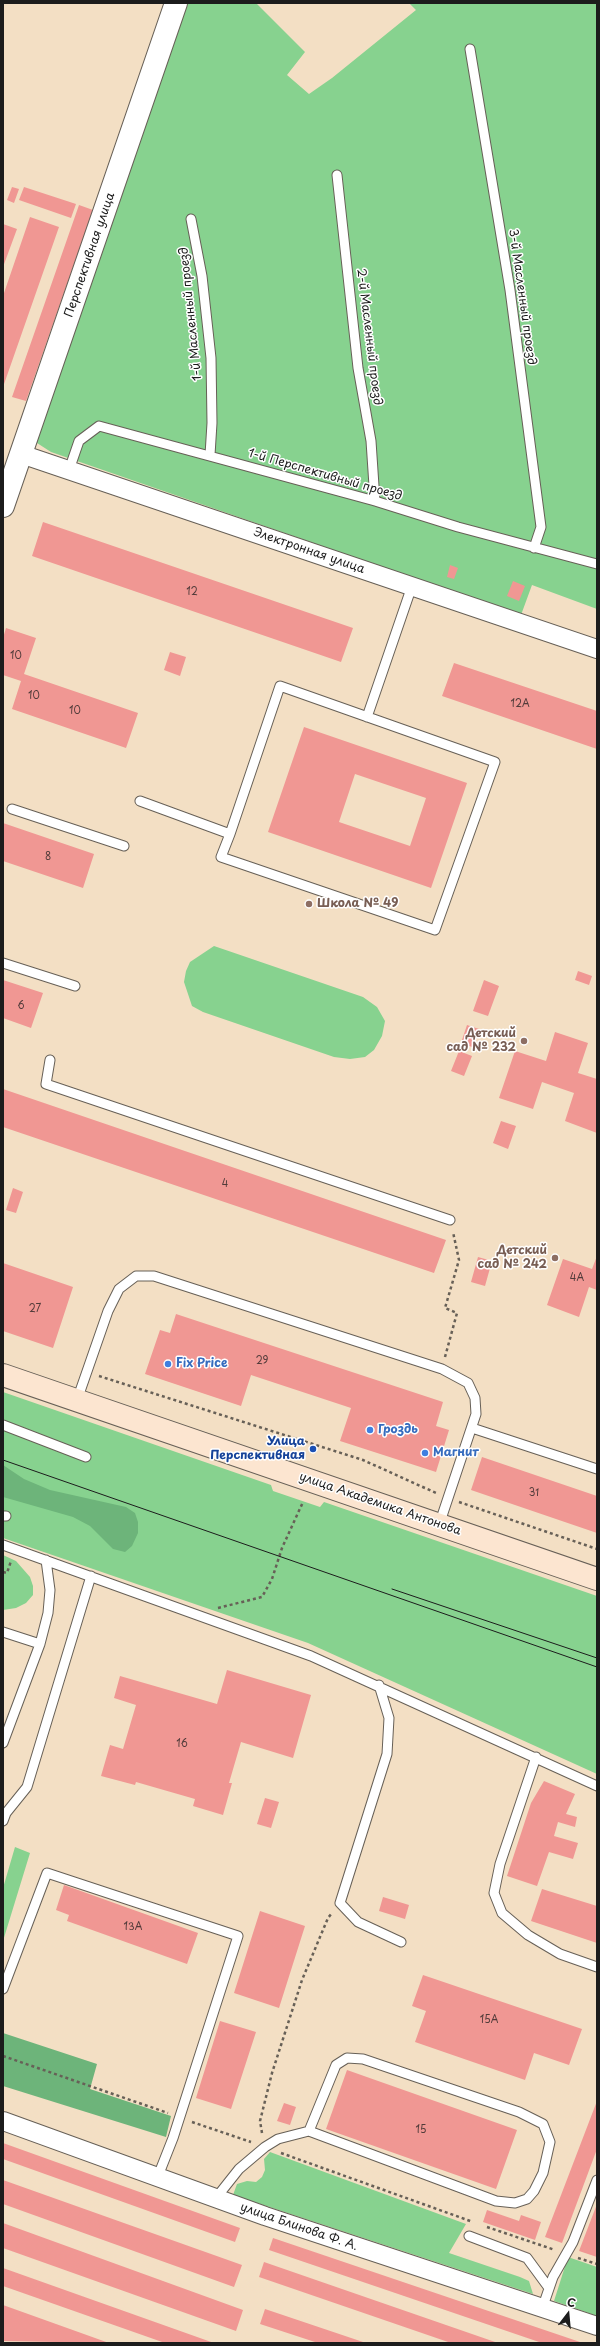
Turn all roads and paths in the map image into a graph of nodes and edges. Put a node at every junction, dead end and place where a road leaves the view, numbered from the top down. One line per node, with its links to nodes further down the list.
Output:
1 (176, 3): 6 (street, Перспективная улица)
2 (470, 49): 10 (lane, 3-й Масленный проезд)
3 (337, 175): 8 (lane, 2-й Масленный проезд)
4 (191, 219): 5 (lane, 1-й Масленный проезд)
5 (210, 455): 7 (lane, 1-й Перспективный проезд); 8 (lane, 1-й Перспективный проезд)
6 (14, 463): 7 (street, Электронная улица); 9 (street, Перспективная улица)
7 (69, 470): 12 (street, Электронная улица)
8 (375, 501): 10 (lane, 1-й Перспективный проезд)
9 (3, 506)
10 (534, 548): 11 (lane, 1-й Перспективный проезд)
11 (597, 564)
12 (412, 586): 13 (street, Электронная улица); 14 (lane)
13 (597, 650)
14 (367, 717): 17 (lane); 17 (lane)
15 (140, 801): 17 (lane)
16 (12, 809): 18 (lane)
17 (230, 834)
18 (124, 846)
19 (3, 963): 20 (lane)
20 (75, 986)
21 (50, 1060): 22 (lane)
22 (450, 1220): 23 (path)
23 (448, 1343)
24 (87, 1372): 26 (lane); 28 (lane); 31 (path)
25 (3, 1375): 26 (main road, улица Академика Антонова)
26 (77, 1400): 33 (main road, улица Академика Антонова)
27 (3, 1425): 29 (lane)
28 (472, 1428): 30 (lane); 31 (lane)
29 (86, 1457)
30 (597, 1469)
31 (448, 1498): 33 (lane); 36 (path)
32 (304, 1502): 41 (path)
33 (439, 1525): 40 (main road, улица Академика Антонова)
34 (3, 1545): 35 (lane)
35 (14, 1549): 37 (lane); 38 (path)
36 (597, 1549)
37 (46, 1560): 39 (lane); 43 (lane)
38 (3, 1572)
39 (90, 1576): 44 (lane); 48 (lane)
40 (597, 1579)
41 (211, 1606)
42 (3, 1632): 43 (lane)
43 (40, 1644): 45 (lane)
44 (379, 1685): 46 (lane); 49 (lane)
45 (3, 1743)
46 (536, 1758): 47 (lane); 51 (lane)
47 (597, 1786)
48 (3, 1821)
49 (340, 1903): 50 (lane); 57 (path)
50 (401, 1942)
51 (597, 1967)
52 (3, 1989): 54 (lane)
53 (3, 2056): 54 (path)
54 (180, 2117): 57 (path); 58 (lane)
55 (3, 2121): 58 (street, улица Блинова Ф. А.)
56 (309, 2131): 56 (lane); 57 (lane)
57 (265, 2147): 60 (lane); 61 (path)
58 (158, 2176): 60 (street, улица Блинова Ф. А.)
59 (597, 2180): 64 (lane)
60 (216, 2198): 67 (street, улица Блинова Ф. А.)
61 (478, 2224)
62 (486, 2227): 64 (path)
63 (469, 2236): 66 (lane)
64 (567, 2254): 65 (path); 66 (lane)
65 (597, 2264)
66 (549, 2288): 67 (lane)
67 (542, 2309): 68 (street, улица Блинова Ф. А.)
68 (597, 2326)

